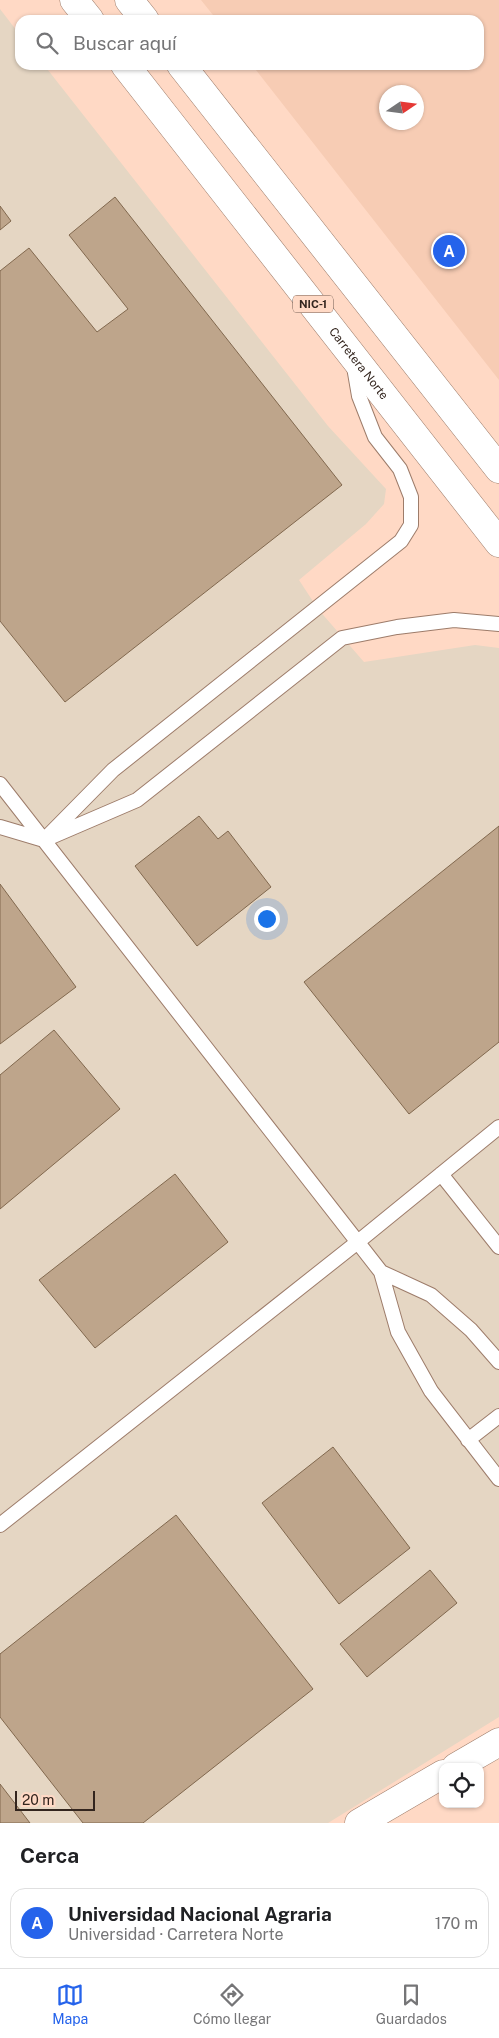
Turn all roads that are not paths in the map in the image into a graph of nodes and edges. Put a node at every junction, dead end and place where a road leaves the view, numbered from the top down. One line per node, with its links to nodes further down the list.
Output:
1 (74, 0): 3 (main road)
2 (130, 0): 4 (main road)
3 (86, 15)
4 (141, 15)
5 (129, 70): 7 (main road, Carretera Norte / NIC-1)
6 (185, 70): 8 (main road)
7 (352, 353): 9 (main road, Carretera Norte / NIC-1); 13 (lane)
8 (499, 469)
9 (499, 544)
10 (499, 624): 13 (lane)
11 (0, 784): 13 (lane)
12 (0, 827): 13 (lane)
13 (44, 840): 16 (lane)
14 (499, 1127): 15 (lane)
15 (441, 1174): 16 (lane); 17 (lane)
16 (359, 1241): 18 (lane); 23 (lane)
17 (499, 1247)
18 (381, 1272): 19 (lane); 21 (lane)
19 (499, 1362)
20 (499, 1416): 21 (lane)
21 (468, 1440): 22 (lane)
22 (499, 1479)
23 (0, 1525)
24 (499, 1742): 25 (main road)
25 (463, 1763)
26 (439, 1776): 27 (main road)
27 (359, 1823)

